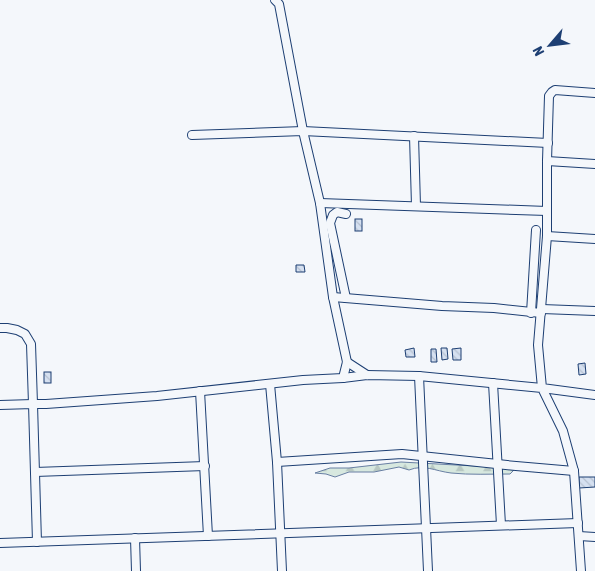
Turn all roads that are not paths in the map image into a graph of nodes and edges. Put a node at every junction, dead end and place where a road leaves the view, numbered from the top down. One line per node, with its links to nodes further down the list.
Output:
1 (275, 0): 3 (street)
2 (595, 93): 6 (street)
3 (302, 131): 4 (street); 5 (street); 9 (street)
4 (192, 135)
5 (414, 136): 6 (street); 10 (street)
6 (548, 143): 7 (street)
7 (547, 161): 8 (street); 11 (street)
8 (595, 164)
9 (320, 203): 10 (street); 16 (street)
10 (416, 206): 11 (street)
11 (547, 211): 14 (street)
12 (346, 214): 17 (street)
13 (536, 230): 20 (street)
14 (548, 236): 15 (street); 19 (street)
15 (595, 239)
16 (333, 297): 17 (street); 22 (street)
17 (346, 298): 20 (street)
18 (595, 310): 19 (street)
19 (542, 311): 20 (street); 28 (street)
20 (531, 313)
21 (0, 328): 32 (street)
22 (347, 362): 23 (street); 25 (street)
23 (367, 375): 24 (street); 25 (street)
24 (419, 376): 26 (street); 33 (street)
25 (342, 378): 27 (street)
26 (493, 383): 28 (street); 35 (street)
27 (270, 384): 29 (street); 34 (street)
28 (542, 388): 30 (street); 37 (street)
29 (200, 391): 32 (street); 36 (street)
30 (595, 395)
31 (0, 404): 32 (street)
32 (34, 404): 38 (street)
33 (423, 456): 34 (street); 35 (street); 41 (street)
34 (277, 462): 42 (street)
35 (498, 464): 37 (street); 40 (street)
36 (205, 466): 38 (street); 43 (street)
37 (574, 471): 39 (street)
38 (35, 472): 47 (street)
39 (578, 523): 40 (street); 44 (street)
40 (501, 525): 41 (street)
41 (427, 528): 42 (street); 51 (street)
42 (280, 533): 43 (street); 50 (street)
43 (208, 536): 46 (street)
44 (579, 536): 45 (street); 52 (street)
45 (595, 537)
46 (135, 538): 47 (street); 49 (street)
47 (37, 542): 48 (street)
48 (0, 543)
49 (136, 571)
50 (282, 571)
51 (428, 571)
52 (581, 571)

